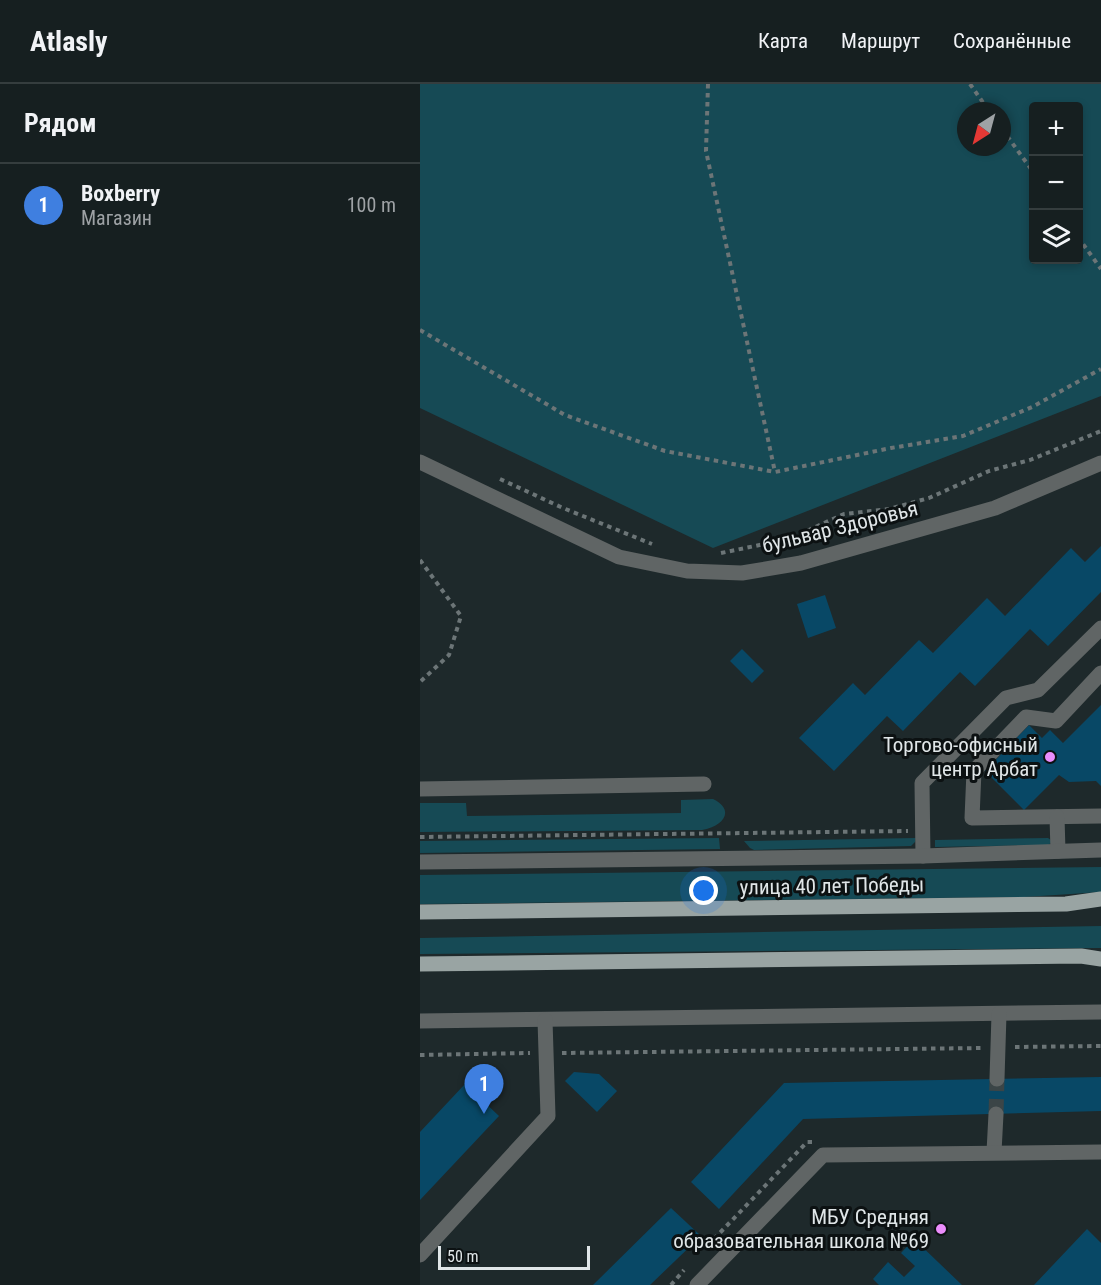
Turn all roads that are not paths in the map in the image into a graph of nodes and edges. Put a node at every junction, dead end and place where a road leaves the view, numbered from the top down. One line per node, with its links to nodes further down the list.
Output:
1 (420, 462): 2 (street, бульвар Здоровья)
2 (1101, 463)
3 (1101, 628): 11 (street)
4 (1101, 673): 8 (street)
5 (704, 784): 6 (street)
6 (420, 789)
7 (1101, 816): 8 (street)
8 (1057, 817): 10 (street)
9 (1101, 850): 10 (street)
10 (1058, 851): 11 (street)
11 (923, 856): 12 (street)
12 (420, 861)
13 (1101, 899): 14 (main road, улица 40 лет Победы)
14 (420, 912)
15 (1101, 959): 16 (main road)
16 (420, 964)
17 (1101, 1012): 18 (street)
18 (999, 1014): 19 (street); 21 (street)
19 (545, 1020): 20 (street); 25 (street)
20 (420, 1021)
21 (997, 1079)
22 (996, 1114): 23 (street)
23 (994, 1152): 24 (street); 26 (street)
24 (1101, 1152)
25 (420, 1255)
26 (697, 1285)

